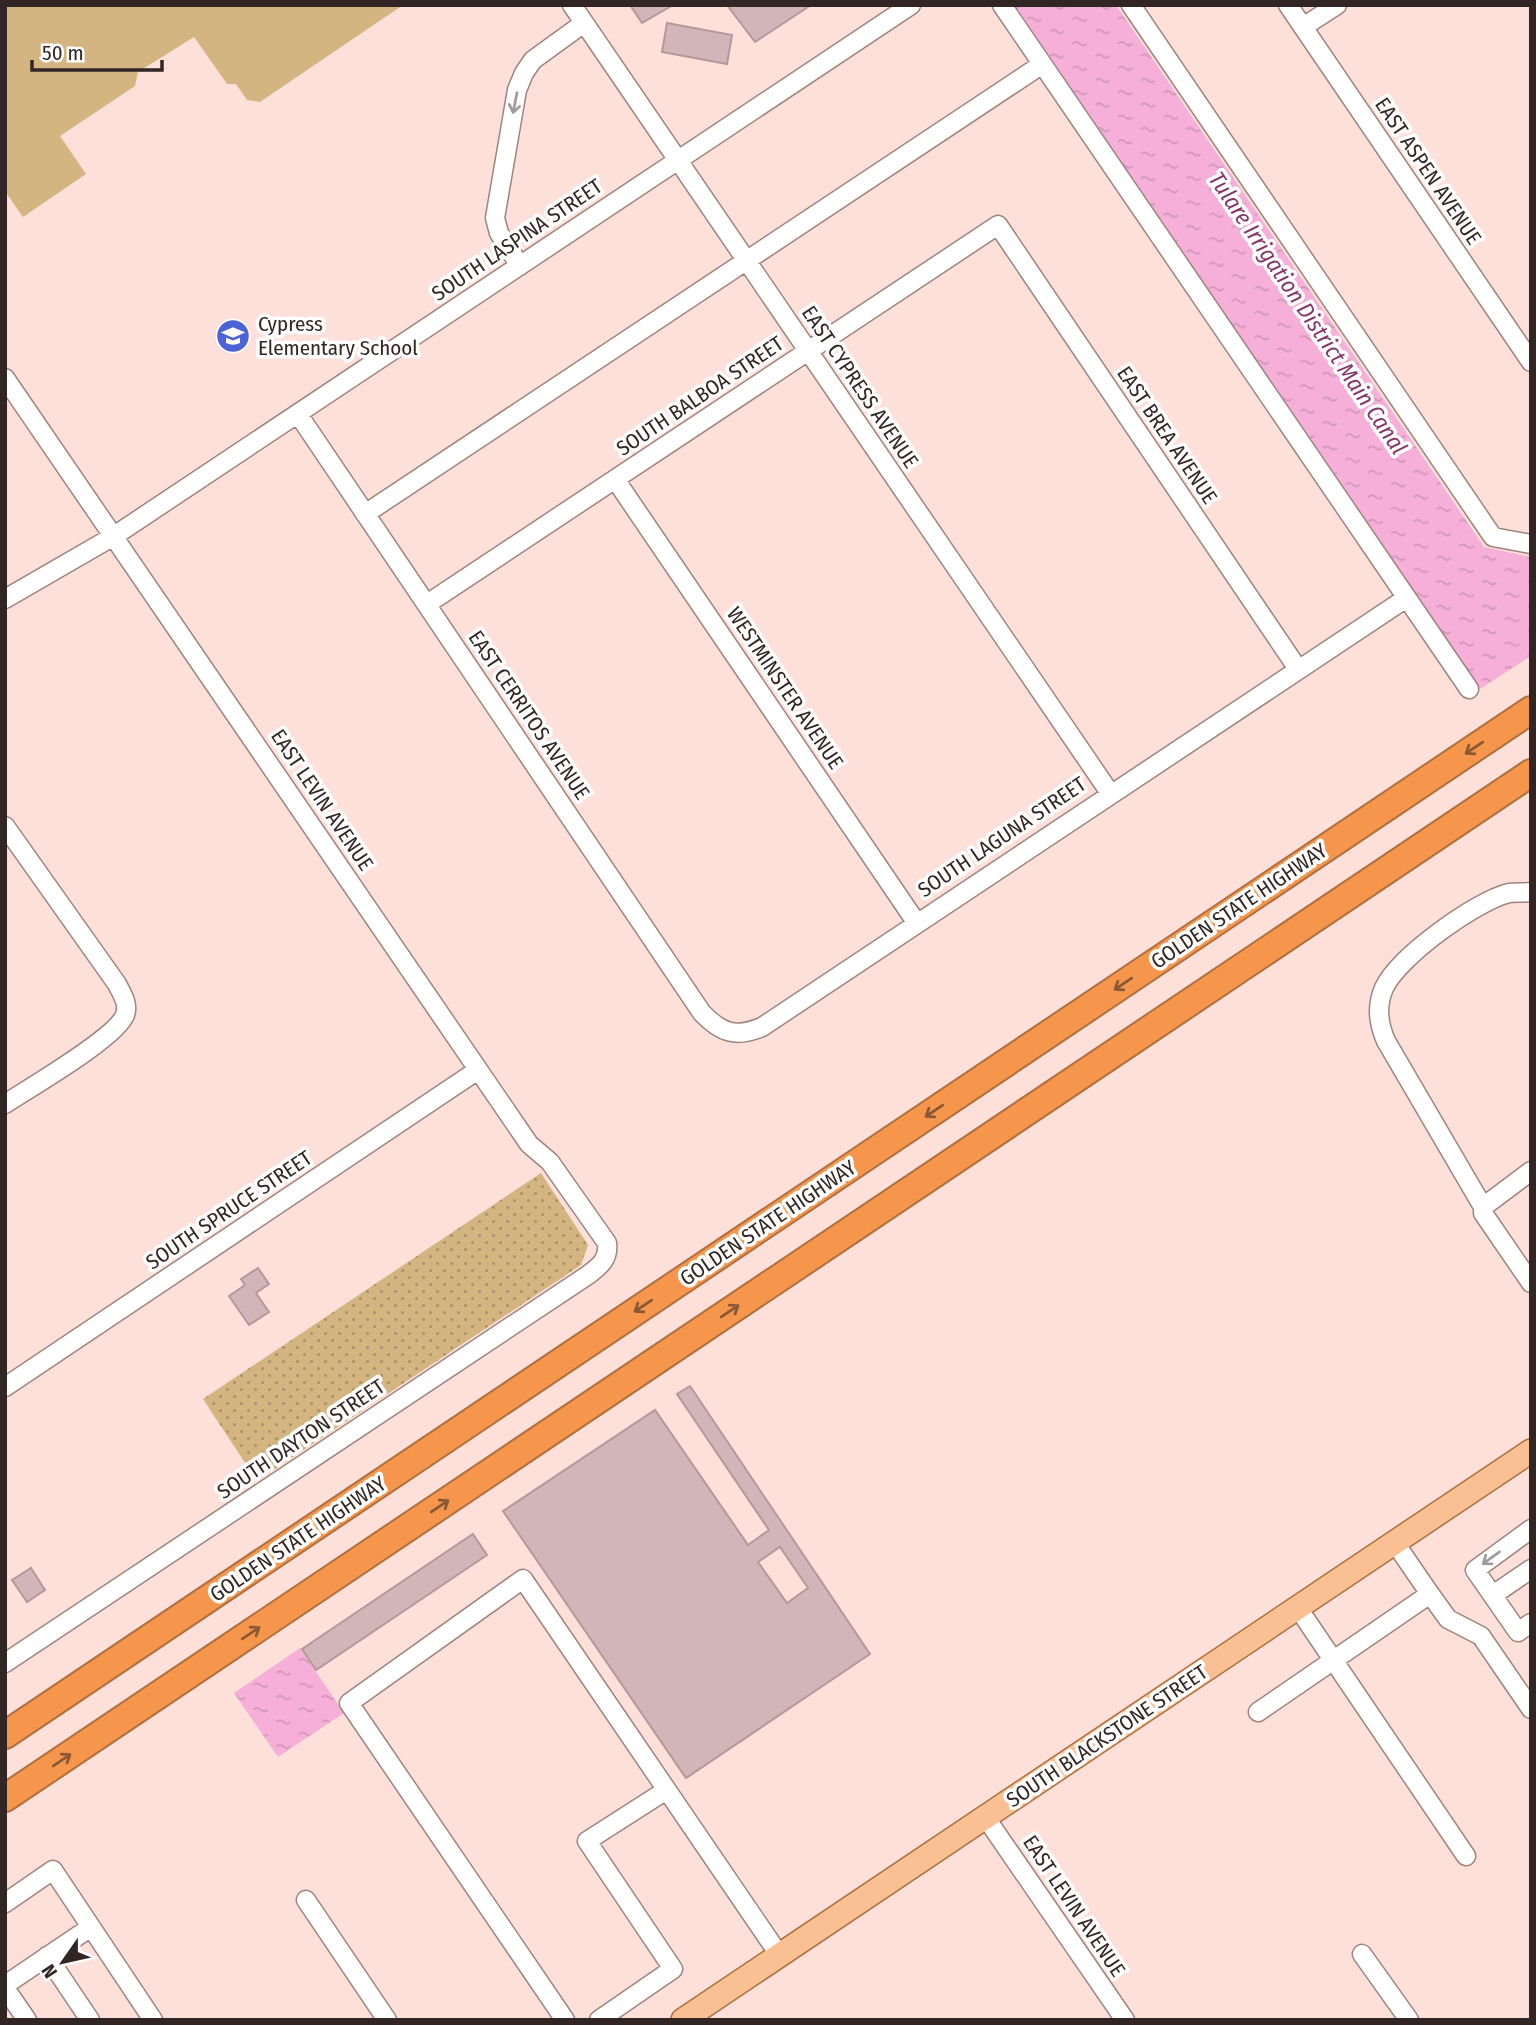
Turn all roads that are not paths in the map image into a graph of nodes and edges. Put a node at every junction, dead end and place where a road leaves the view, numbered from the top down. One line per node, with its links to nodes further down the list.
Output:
1 (572, 5): 7 (street, EAST CYPRESS AVENUE)
2 (911, 5): 10 (street, SOUTH LASPINA STREET)
3 (1002, 5): 9 (street)
4 (1130, 5): 21 (street)
5 (1288, 5): 8 (street, EAST ASPEN AVENUE)
6 (1337, 5): 8 (street)
7 (584, 23): 10 (street, EAST CYPRESS AVENUE); 13 (street, one-way to 13)
8 (1303, 27): 15 (street, EAST ASPEN AVENUE)
9 (1041, 65): 12 (street); 23 (street)
10 (677, 160): 12 (street, EAST CYPRESS AVENUE); 13 (street, SOUTH LASPINA STREET)
11 (998, 225): 14 (street, SOUTH BALBOA STREET); 25 (street, EAST BREA AVENUE)
12 (747, 262): 14 (street, EAST CYPRESS AVENUE); 19 (street)
13 (520, 265): 17 (street, SOUTH LASPINA STREET)
14 (808, 351): 18 (street, SOUTH BALBOA STREET); 29 (street, EAST CYPRESS AVENUE)
15 (1531, 362)
16 (5, 377): 20 (street, EAST LEVIN AVENUE)
17 (298, 414): 19 (street, EAST CERRITOS AVENUE); 20 (street, SOUTH LASPINA STREET)
18 (615, 479): 24 (street, SOUTH BALBOA STREET); 32 (street, WESTMINSTER AVENUE)
19 (366, 514): 24 (street, EAST CERRITOS AVENUE)
20 (114, 536): 22 (street, SOUTH LASPINA STREET); 34 (street, EAST LEVIN AVENUE)
21 (1531, 544)
22 (5, 599)
23 (1405, 599): 25 (street, SOUTH LAGUNA STREET); 26 (street)
24 (427, 604): 33 (street, EAST CERRITOS AVENUE)
25 (1298, 669): 29 (street, SOUTH LAGUNA STREET)
26 (1469, 689)
27 (1531, 710): 53 (highway, GOLDEN STATE HIGHWAY, one-way to 53)
28 (1531, 773): 55 (highway, one-way to 28)
29 (1110, 793): 32 (street, SOUTH LAGUNA STREET)
30 (6, 827): 35 (street)
31 (1531, 892): 37 (street)
32 (916, 922): 33 (street, SOUTH LAGUNA STREET)
33 (729, 1034)
34 (478, 1070): 38 (street, EAST LEVIN AVENUE); 40 (street, SOUTH SPRUCE STREET)
35 (5, 1104)
36 (1531, 1171): 37 (street)
37 (1483, 1208): 39 (street)
38 (607, 1243): 50 (street, SOUTH DAYTON STREET)
39 (1531, 1283)
40 (5, 1387)
41 (1531, 1451): 43 (main road, SOUTH BLACKSTONE STREET)
42 (1531, 1529): 46 (street, one-way to 46)
43 (1395, 1543): 45 (street); 47 (main road, SOUTH BLACKSTONE STREET)
44 (1531, 1569): 46 (street)
45 (1430, 1594): 49 (street); 51 (street)
46 (1493, 1595): 48 (street)
47 (1298, 1608): 49 (street); 56 (main road, SOUTH BLACKSTONE STREET)
48 (1531, 1623)
49 (1334, 1660): 52 (street); 57 (street)
50 (5, 1663)
51 (1531, 1709)
52 (1258, 1712)
53 (5, 1735)
54 (665, 1791): 63 (street); 69 (street); 70 (street)
55 (5, 1798)
56 (986, 1818): 63 (main road, SOUTH BLACKSTONE STREET); 72 (street, EAST LEVIN AVENUE)
57 (1466, 1856)
58 (306, 1900): 68 (street)
59 (5, 1903): 60 (street)
60 (91, 1927): 62 (street); 67 (street)
61 (1362, 1954): 73 (street)
62 (47, 1956): 64 (street); 66 (street)
63 (780, 1956): 71 (main road, SOUTH BLACKSTONE STREET)
64 (5, 1986): 65 (street)
65 (27, 2020)
66 (90, 2020)
67 (153, 2020)
68 (387, 2020)
69 (565, 2020)
70 (599, 2020)
71 (683, 2020)
72 (1125, 2020)
73 (1409, 2020)

